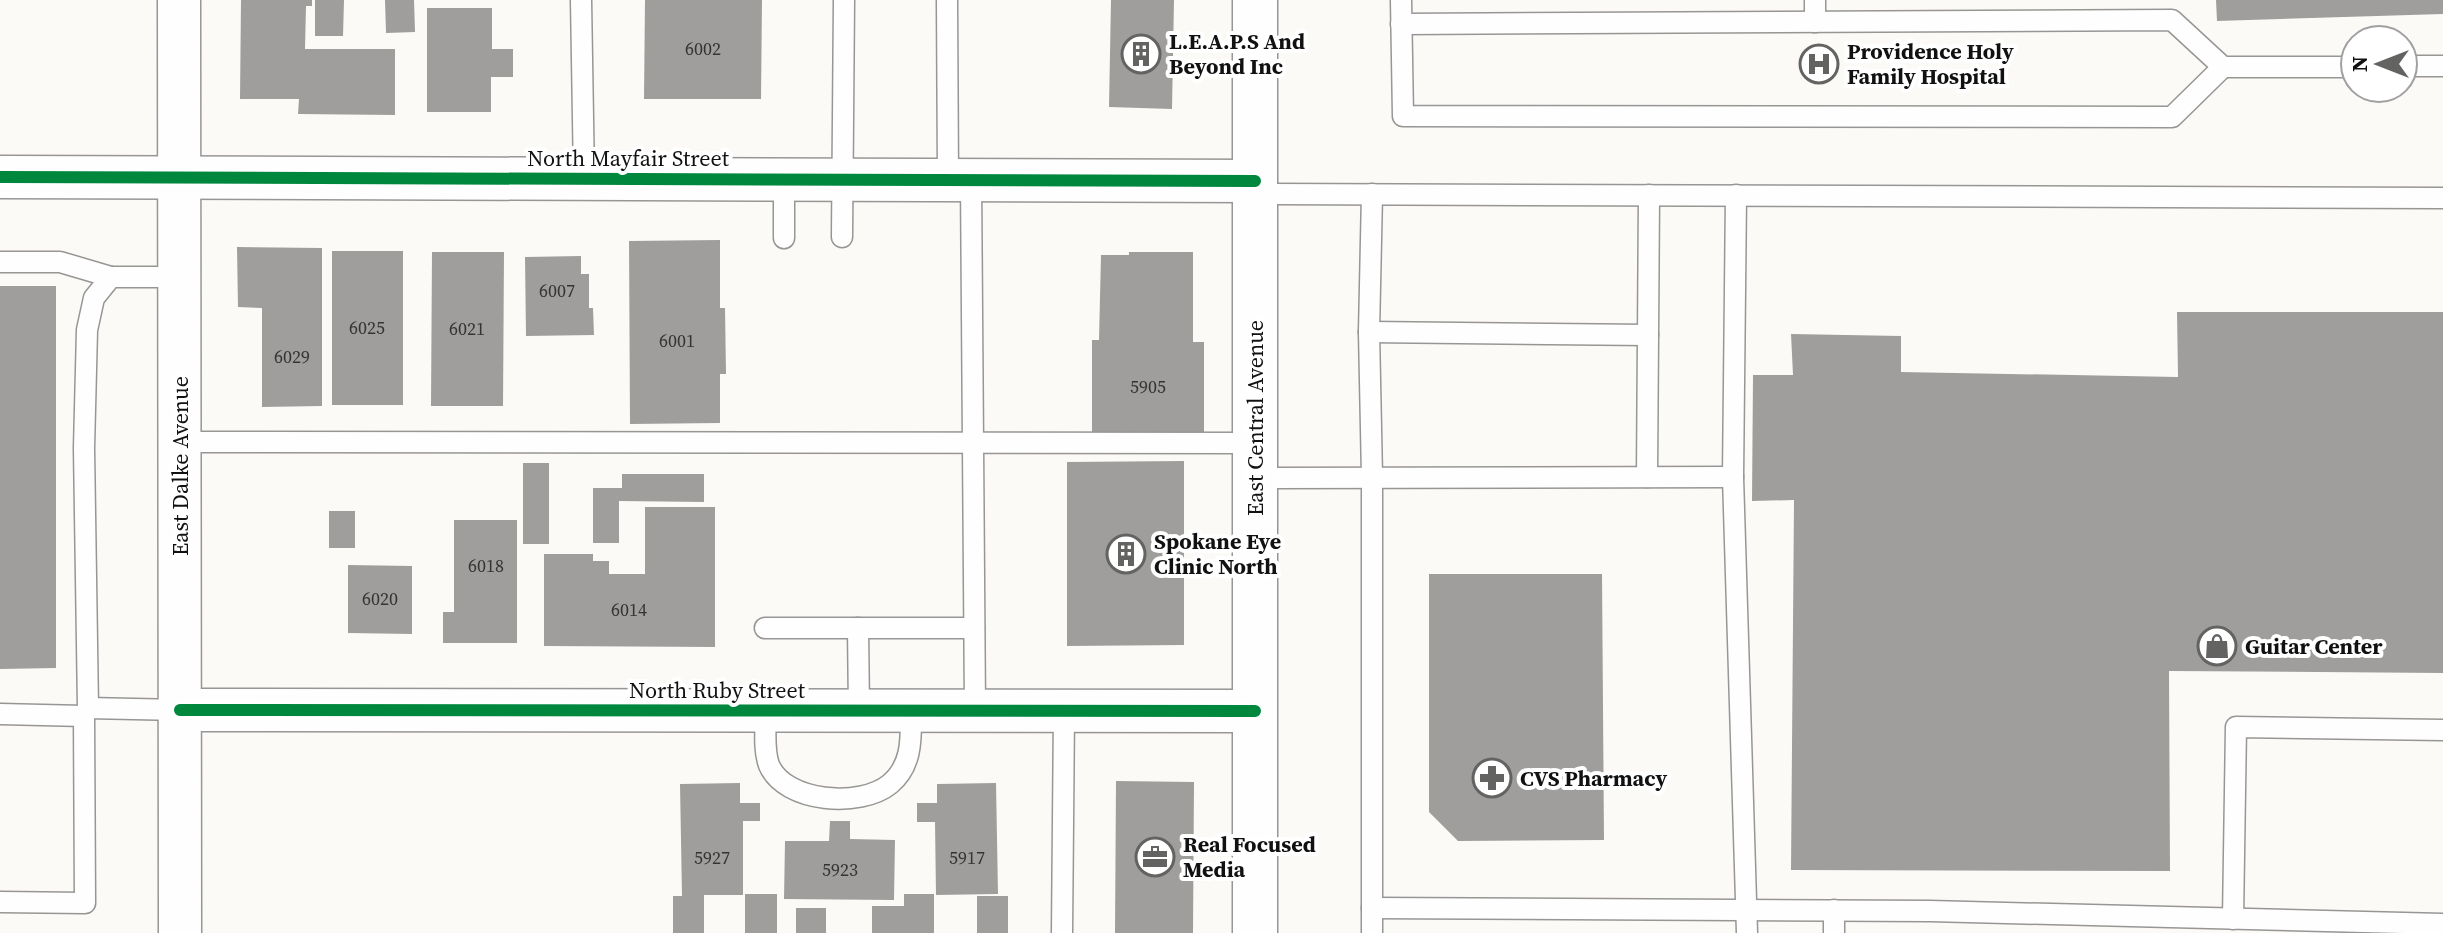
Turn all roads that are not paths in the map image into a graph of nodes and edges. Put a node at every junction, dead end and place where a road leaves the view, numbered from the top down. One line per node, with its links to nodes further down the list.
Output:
1 (179, 0): 15 (street, East Dalke Avenue)
2 (581, 0): 16 (lane)
3 (844, 0): 18 (lane)
4 (947, 0): 19 (lane)
5 (1255, 0): 20 (street, East Central Avenue)
6 (1401, 0): 9 (lane)
7 (1815, 0): 8 (lane)
8 (1815, 22): 9 (lane); 12 (lane)
9 (1401, 24): 12 (lane)
10 (2419, 66): 11 (lane)
11 (2443, 66)
12 (2223, 67): 13 (lane)
13 (2339, 67)
14 (0, 177): 15 (street, North Mayfair Street)
15 (179, 177): 16 (street, North Mayfair Street); 29 (street, East Dalke Avenue)
16 (584, 178): 17 (street, North Mayfair Street)
17 (784, 179): 18 (street, North Mayfair Street); 26 (lane)
18 (842, 179): 19 (street, North Mayfair Street); 25 (lane)
19 (959, 180): 20 (street, North Mayfair Street); 33 (lane)
20 (1255, 187): 21 (lane); 34 (street, East Central Avenue)
21 (1372, 194): 22 (lane); 30 (lane)
22 (1649, 195): 23 (lane); 31 (lane)
23 (1736, 195): 24 (lane); 37 (lane)
24 (2443, 198)
25 (842, 237)
26 (784, 238)
27 (0, 262): 28 (lane)
28 (111, 277): 29 (lane); 48 (lane)
29 (180, 277): 32 (street, East Dalke Avenue)
30 (1369, 332): 31 (lane); 35 (lane)
31 (1648, 335): 36 (lane)
32 (180, 442): 33 (lane); 41 (street, East Dalke Avenue)
33 (972, 442): 34 (lane); 40 (lane)
34 (1255, 460): 35 (lane); 47 (street, East Central Avenue)
35 (1372, 477): 36 (lane); 52 (lane)
36 (1647, 477): 37 (lane)
37 (1733, 477): 53 (lane)
38 (765, 628): 39 (lane)
39 (858, 628): 40 (lane); 43 (lane)
40 (974, 628): 45 (lane)
41 (180, 710): 42 (street, North Ruby Street); 48 (lane); 60 (street, East Dalke Avenue)
42 (766, 710): 43 (street, North Ruby Street); 44 (lane)
43 (859, 710): 44 (street, North Ruby Street)
44 (911, 710): 45 (street, North Ruby Street)
45 (975, 710): 46 (street, North Ruby Street)
46 (1064, 711): 47 (street, North Ruby Street); 61 (lane)
47 (1255, 711): 62 (street, East Central Avenue)
48 (86, 712): 49 (lane); 51 (lane)
49 (0, 714)
50 (2443, 730): 57 (lane)
51 (0, 902)
52 (1372, 908): 53 (lane); 63 (lane)
53 (1746, 910): 54 (lane); 64 (lane)
54 (1834, 910): 55 (lane); 65 (lane)
55 (1930, 911): 58 (lane); 66 (lane)
56 (2443, 912): 59 (lane)
57 (2233, 919): 58 (lane); 59 (lane)
58 (2032, 924)
59 (2443, 924): 67 (lane)
60 (180, 933)
61 (1062, 933)
62 (1255, 933)
63 (1372, 933)
64 (1747, 933)
65 (1834, 933)
66 (1930, 933)
67 (2443, 933)

